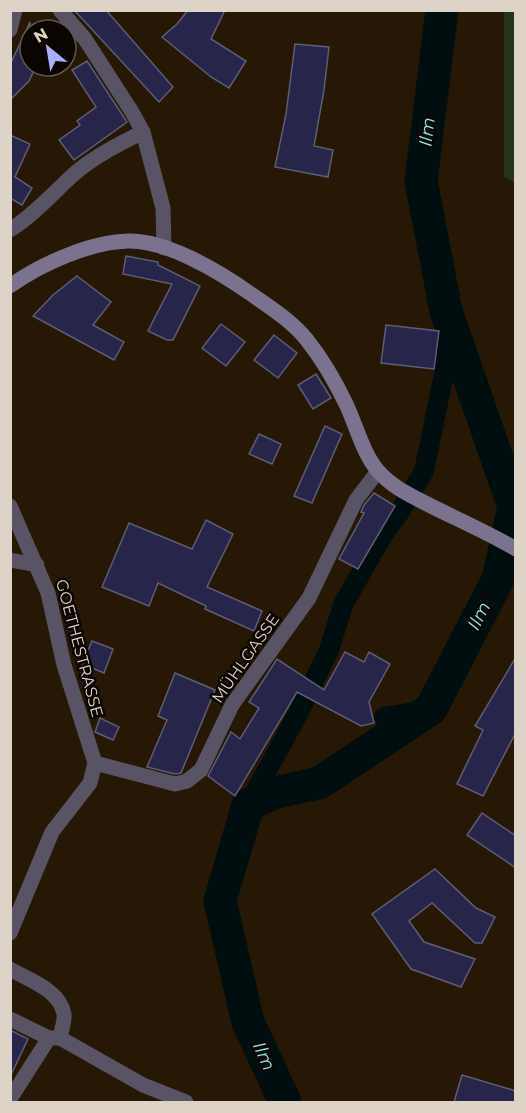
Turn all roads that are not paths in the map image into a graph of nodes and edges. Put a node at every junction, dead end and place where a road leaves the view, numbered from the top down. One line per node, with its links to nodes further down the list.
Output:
1 (15, 10): 3 (street)
2 (60, 10): 4 (street)
3 (10, 30)
4 (143, 132): 5 (street); 6 (street)
5 (10, 230)
6 (164, 248): 7 (main road); 8 (main road)
7 (10, 286)
8 (378, 471): 10 (main road); 13 (street, MÜHLGASSE)
9 (10, 506): 12 (street, GOETHESTRASSE)
10 (516, 549)
11 (10, 560): 12 (street, GOETHESTRASSE)
12 (37, 565): 13 (street, GOETHESTRASSE)
13 (95, 763): 14 (street)
14 (10, 933)
15 (10, 969): 17 (street)
16 (10, 1019): 17 (street)
17 (54, 1038): 18 (street); 19 (street)
18 (10, 1099)
19 (186, 1102)

